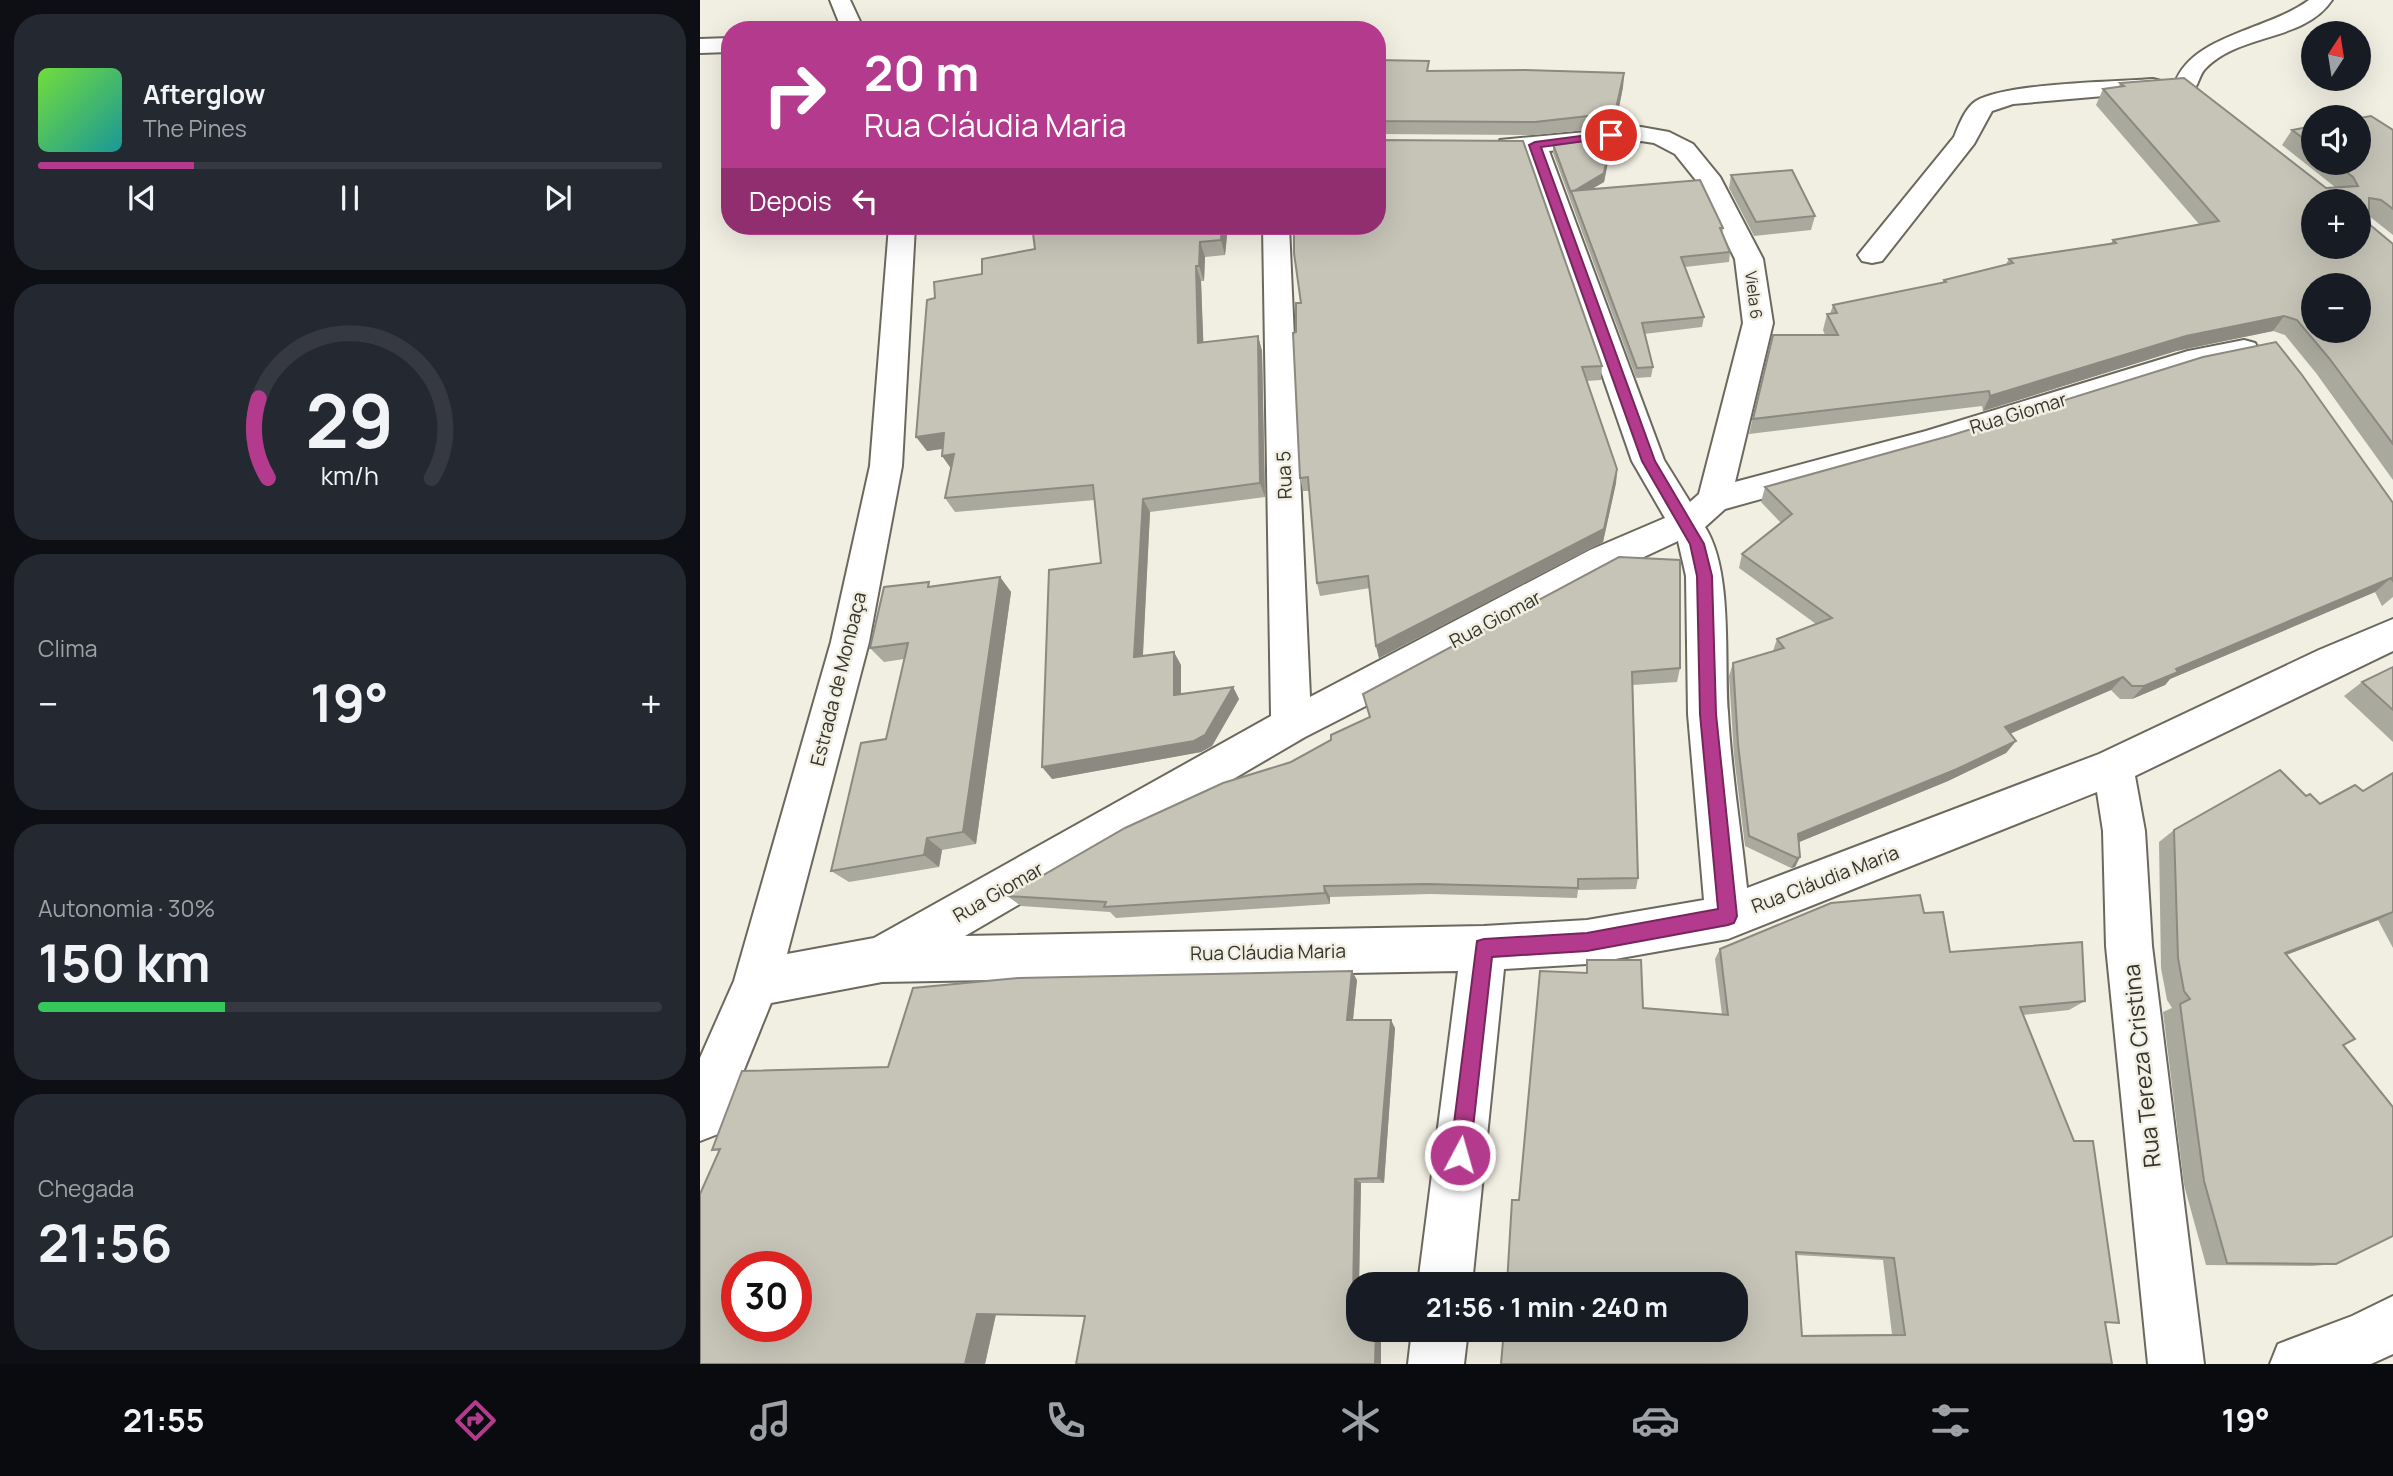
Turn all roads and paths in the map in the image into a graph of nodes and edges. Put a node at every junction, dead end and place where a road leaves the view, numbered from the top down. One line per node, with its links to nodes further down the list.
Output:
1 (841, 0): 3 (street)
2 (2322, 0): 6 (street)
3 (849, 21)
4 (721, 45): 5 (street)
5 (700, 46)
6 (2187, 83): 7 (street); 12 (street)
7 (2207, 100)
8 (1482, 145): 9 (street, Viela 6)
9 (1535, 145): 14 (street); 14 (street, Viela 6)
10 (901, 235): 21 (street, Estrada de Monbaça)
11 (1276, 235): 16 (street, Rua 5)
12 (1871, 255)
13 (2272, 344): 14 (street, Rua Giomar)
14 (1700, 511): 16 (street, Rua Giomar); 18 (street)
15 (2393, 634): 17 (street, Rua Cláudia Maria)
16 (1291, 725): 20 (street, Rua Giomar)
17 (2113, 767): 18 (street, Rua Cláudia Maria); 27 (street, Rua Tereza Cristina)
18 (1728, 916): 19 (street, Rua Cláudia Maria)
19 (1484, 948): 20 (street, Rua Cláudia Maria); 23 (street)
20 (880, 960): 21 (street, Rua Giomar)
21 (756, 983): 22 (street, Estrada de Monbaça)
22 (700, 1116)
23 (1446, 1272)
24 (2393, 1323): 28 (street)
25 (1439, 1342): 26 (street)
26 (1436, 1364)
27 (2176, 1364)
28 (2298, 1364)

